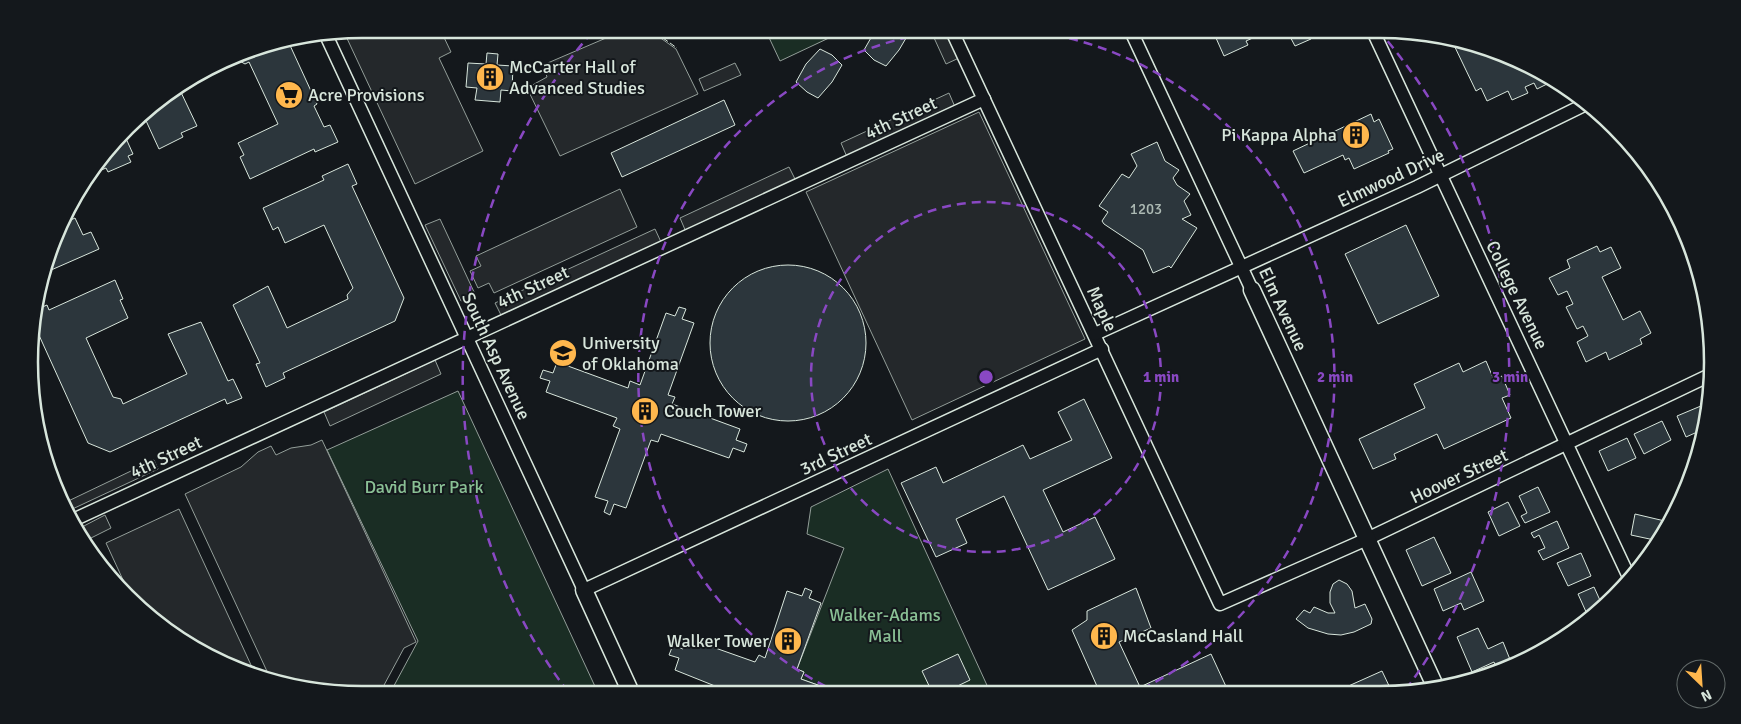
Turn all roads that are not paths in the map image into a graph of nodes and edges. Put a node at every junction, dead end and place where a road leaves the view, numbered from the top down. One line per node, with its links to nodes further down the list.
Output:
1 (955, 38): 5 (street, Maple)
2 (1134, 38): 8 (street, Elm Avenue)
3 (1376, 38): 7 (street, College Avenue)
4 (328, 39): 11 (street, South Asp Avenue)
5 (984, 99): 10 (street, Maple); 11 (street, 4th Street)
6 (1580, 108): 7 (street, Elmwood Drive)
7 (1440, 175): 8 (street, Elmwood Drive); 14 (street, College Avenue)
8 (1241, 266): 9 (street, Elm Avenue); 10 (street, Elmwood Drive)
9 (1252, 290): 16 (street, Elm Avenue)
10 (1095, 334): 12 (street, Maple)
11 (466, 338): 15 (street, 4th Street); 18 (street, South Asp Avenue)
12 (1102, 348): 18 (street, 3rd Street); 19 (street, Maple)
13 (1703, 378): 14 (street, Hoover Street)
14 (1568, 443): 16 (street, Hoover Street); 17 (street, College Avenue)
15 (78, 518)
16 (1366, 539): 19 (street, Hoover Street); 20 (street, Elm Avenue)
17 (1627, 571)
18 (584, 590): 21 (street, South Asp Avenue)
19 (1220, 604)
20 (1433, 682)
21 (628, 686)

